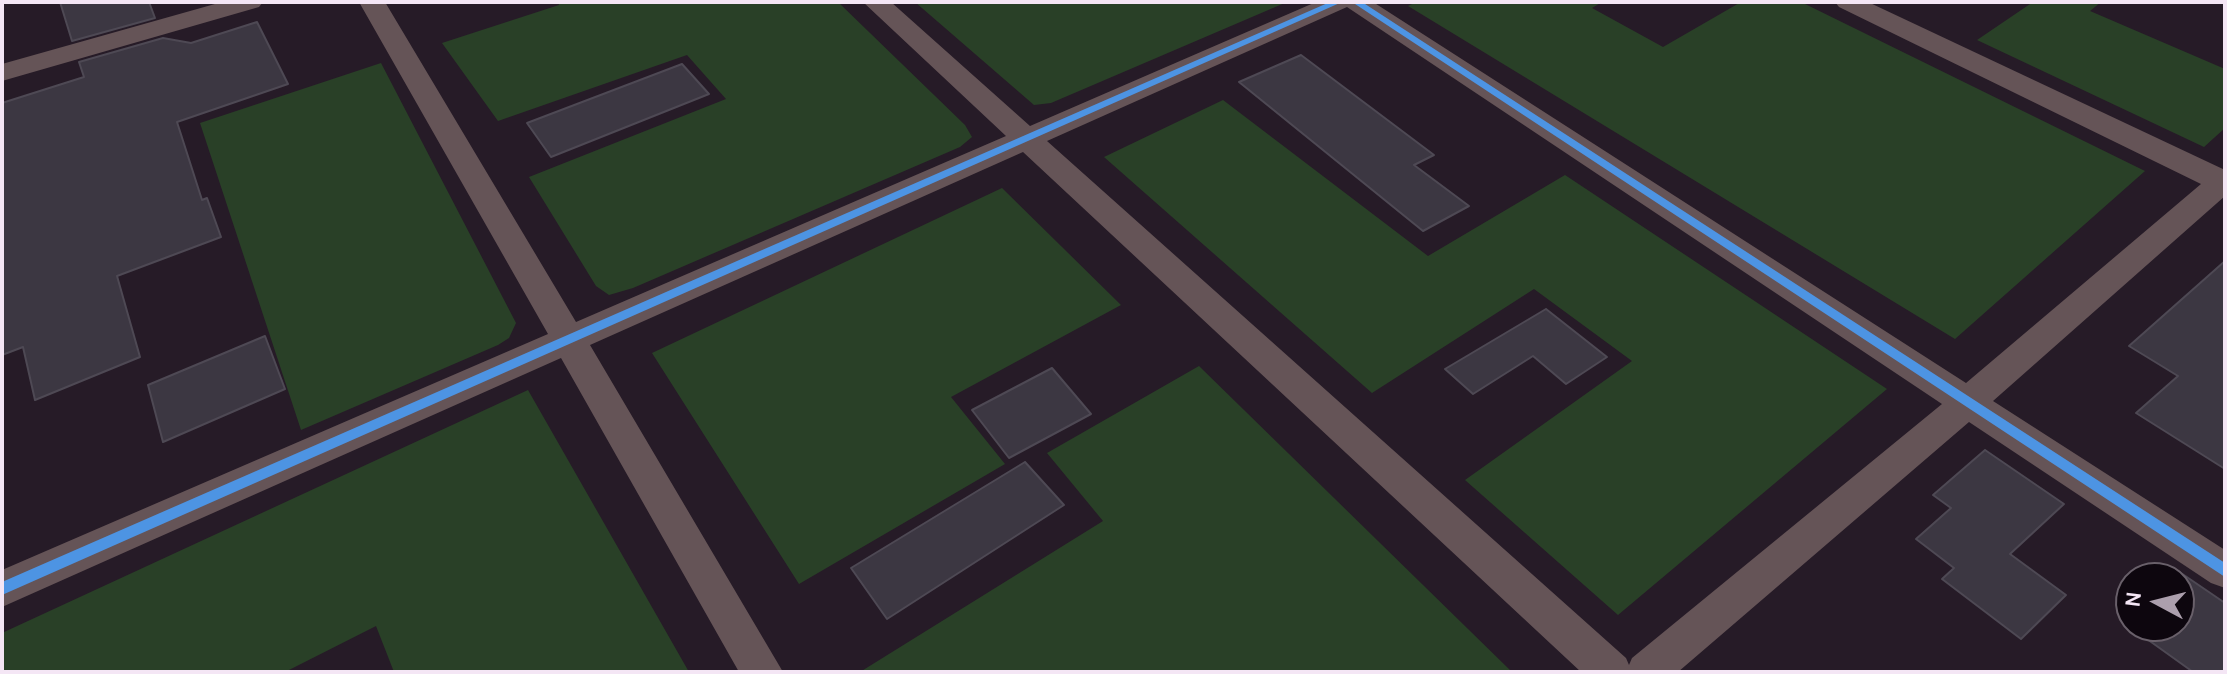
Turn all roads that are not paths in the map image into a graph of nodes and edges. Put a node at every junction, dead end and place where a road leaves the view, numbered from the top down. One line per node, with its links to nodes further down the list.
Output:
1 (250, 2): 7 (street)
2 (372, 2): 10 (street)
3 (876, 2): 8 (street)
4 (1338, 2): 8 (street)
5 (1356, 2): 11 (street)
6 (1848, 2): 9 (street)
7 (2, 73)
8 (1027, 139): 10 (street); 15 (street)
9 (2224, 182): 11 (street)
10 (569, 340): 13 (street); 14 (street)
11 (1967, 403): 12 (street); 16 (street)
12 (2225, 571)
13 (2, 589)
14 (762, 672)
15 (1611, 672)
16 (1647, 672)

